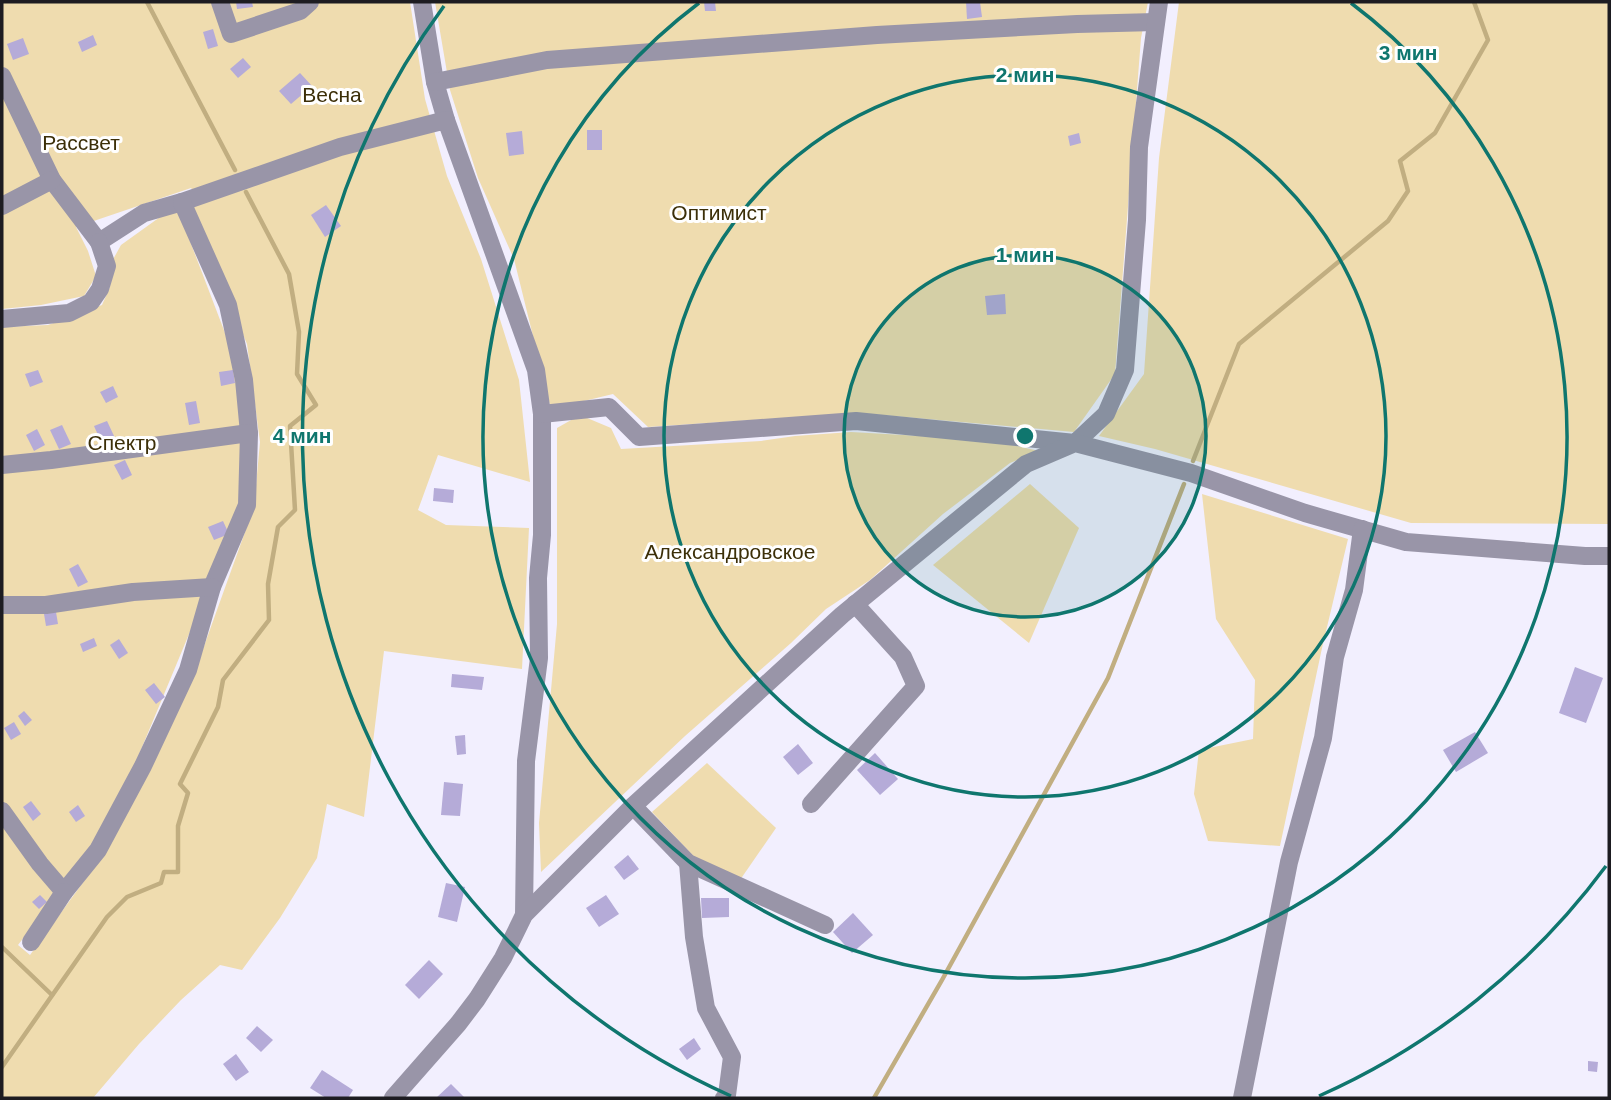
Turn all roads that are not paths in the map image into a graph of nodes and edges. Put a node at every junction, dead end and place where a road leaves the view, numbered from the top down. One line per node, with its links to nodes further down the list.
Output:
1 (220, 2): 2 (street)
2 (310, 2)
3 (422, 2): 7 (street)
4 (1159, 2): 5 (street)
5 (1156, 22): 7 (street); 16 (street)
6 (2, 76): 9 (street)
7 (435, 82): 8 (street)
8 (446, 120): 10 (street); 14 (street)
9 (52, 180): 11 (street); 12 (street)
10 (182, 202): 12 (street); 15 (street)
11 (2, 206)
12 (99, 242): 13 (street)
13 (2, 318)
14 (542, 414): 16 (street); 28 (street)
15 (249, 433): 17 (street); 20 (street)
16 (1075, 443): 18 (street); 21 (street)
17 (2, 465)
18 (1362, 529): 19 (street); 33 (street)
19 (1609, 556)
20 (212, 587): 22 (street); 27 (street)
21 (855, 604): 23 (street); 24 (street)
22 (2, 605)
23 (811, 804)
24 (633, 806): 26 (street); 28 (street)
25 (2, 811): 27 (street)
26 (688, 863): 29 (street); 32 (street)
27 (64, 892): 30 (street)
28 (524, 915): 31 (street)
29 (825, 925)
30 (31, 942)
31 (393, 1098)
32 (724, 1098)
33 (1241, 1098)

